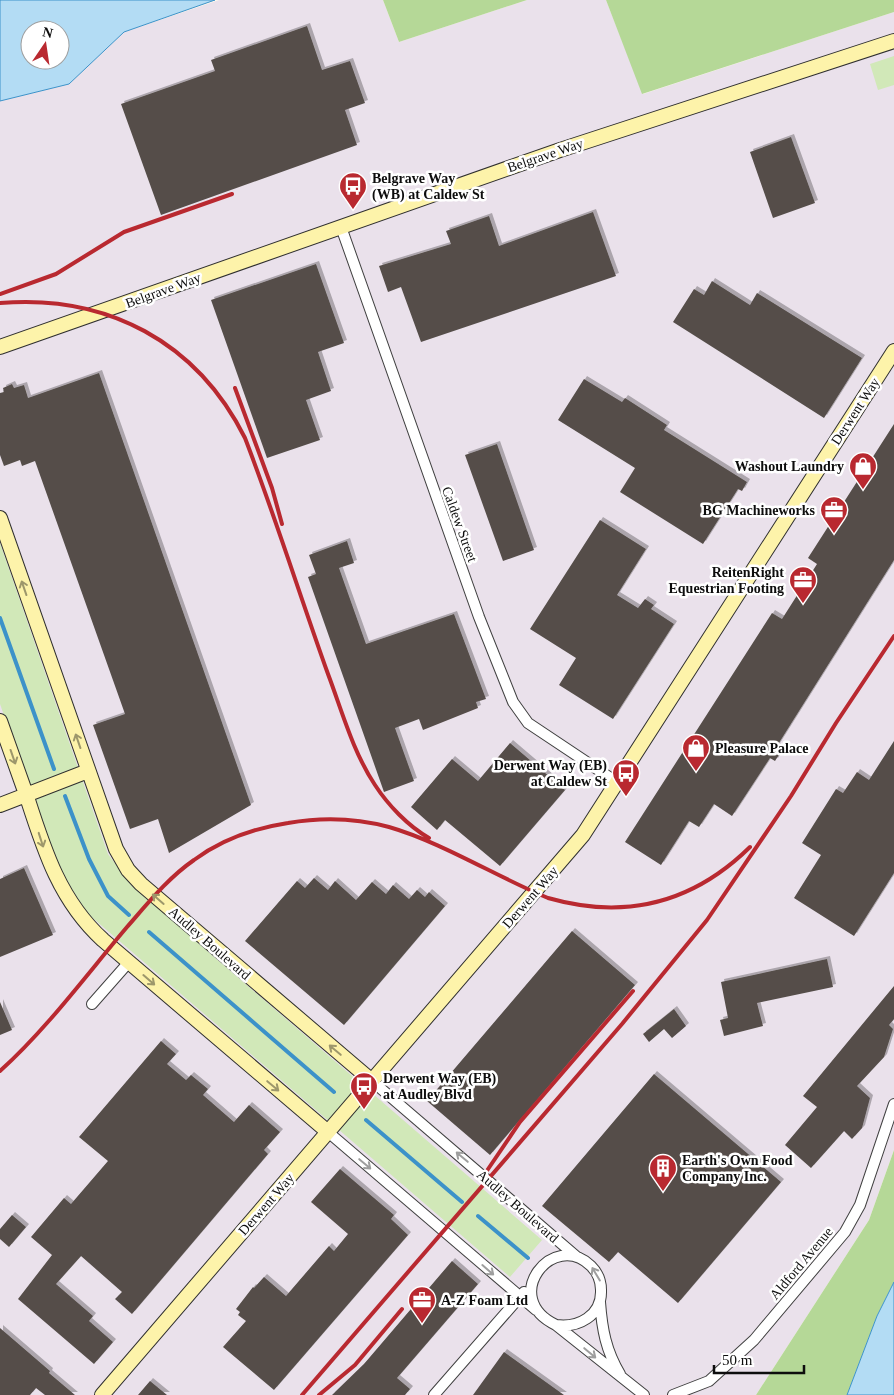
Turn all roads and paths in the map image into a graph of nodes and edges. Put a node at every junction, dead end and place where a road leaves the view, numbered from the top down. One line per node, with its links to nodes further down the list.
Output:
1 (894, 41): 2 (street, Belgrave Way)
2 (340, 227): 3 (street, Belgrave Way); 8 (street, Caldew Street)
3 (0, 348)
4 (894, 351): 8 (street, Derwent Way)
5 (0, 518): 7 (street, Audley Boulevard, one-way to 5)
6 (0, 721): 9 (street, one-way to 9)
7 (88, 771): 9 (street); 13 (street, Audley Boulevard, one-way to 7)
8 (618, 782): 13 (street, Derwent Way)
9 (26, 794): 10 (street); 11 (street, one-way to 11)
10 (0, 805)
11 (129, 962): 12 (street); 15 (street, one-way to 15)
12 (92, 1004)
13 (372, 1081): 15 (street, Derwent Way); 16 (street, Audley Boulevard, one-way to 13)
14 (894, 1104): 26 (street, Aldford Avenue)
15 (328, 1132): 18 (street, one-way to 18); 23 (street, Derwent Way)
16 (578, 1258): 17 (street); 19 (street, one-way to 16)
17 (532, 1281): 18 (street); 20 (street)
18 (520, 1296): 20 (street); 24 (street)
19 (600, 1302): 21 (street); 22 (street)
20 (538, 1312): 21 (street)
21 (556, 1325): 22 (street, one-way to 22)
22 (624, 1381): 25 (street)
23 (102, 1395)
24 (434, 1395)
25 (644, 1395)
26 (673, 1395)

